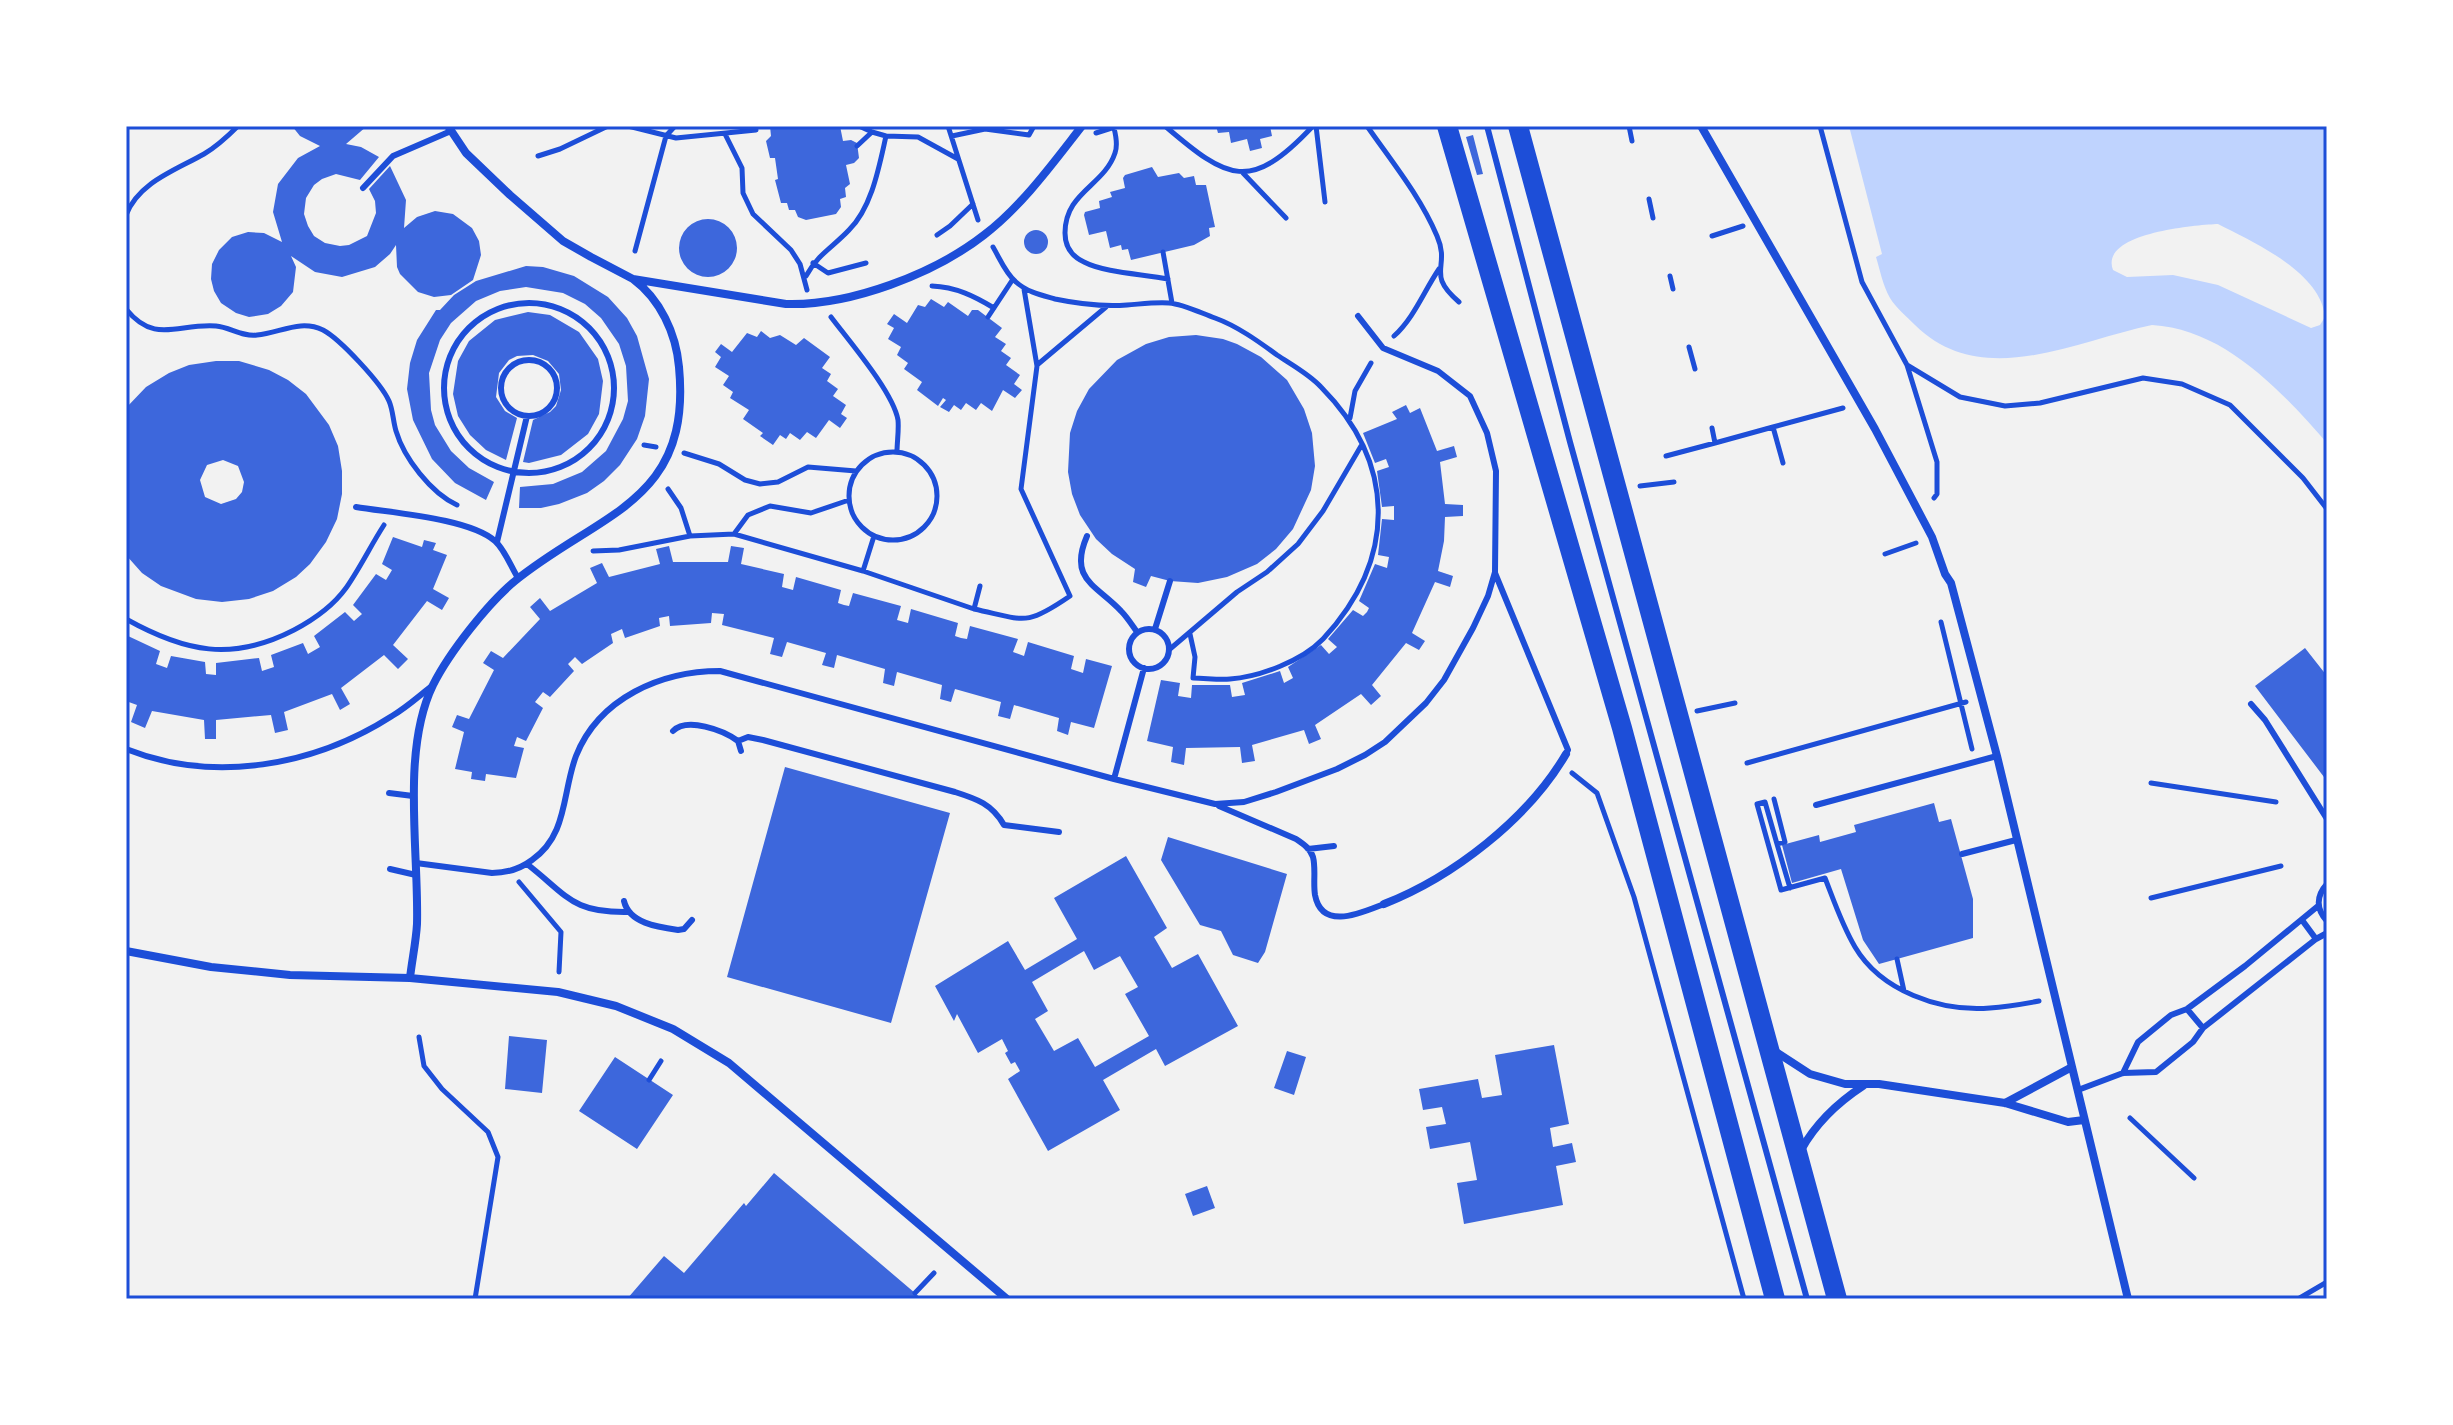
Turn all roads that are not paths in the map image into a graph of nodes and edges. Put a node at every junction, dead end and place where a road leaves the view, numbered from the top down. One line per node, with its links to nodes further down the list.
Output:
1 (1447, 126): 67 (main road)
2 (1487, 126): 68 (lane)
3 (1518, 126): 58 (main road)
4 (1701, 126): 28 (street)
5 (450, 128): 7 (lane); 8 (street)
6 (1085, 129): 8 (street)
7 (363, 188)
8 (633, 279): 16 (street)
9 (1358, 316): 15 (lane)
10 (527, 416): 10 (lane); 11 (lane)
11 (513, 471): 11 (lane); 14 (lane)
12 (356, 507): 14 (lane)
13 (1087, 536): 19 (lane)
14 (497, 542): 16 (lane)
15 (1495, 572): 27 (lane); 32 (lane)
16 (518, 578): 21 (street)
17 (1170, 581): 18 (lane)
18 (1155, 629): 19 (lane); 20 (lane)
19 (1137, 632): 20 (lane)
20 (1144, 668): 29 (lane)
21 (433, 685): 25 (lane); 31 (street)
22 (2251, 704): 34 (lane)
23 (673, 731): 24 (lane)
24 (738, 741): 26 (lane); 35 (lane)
25 (126, 749)
26 (741, 751)
27 (1566, 754): 46 (street)
28 (1997, 756): 33 (lane); 36 (street)
29 (1114, 779): 32 (lane); 41 (lane)
30 (389, 793): 31 (lane)
31 (413, 796): 40 (street)
32 (1215, 804): 38 (lane)
33 (1816, 805)
34 (2327, 819)
35 (1059, 832)
36 (2016, 840): 39 (lane); 59 (street)
37 (1334, 846): 38 (lane)
38 (1308, 849): 46 (lane)
39 (1962, 854)
40 (416, 863): 41 (lane); 43 (street)
41 (527, 864): 48 (lane)
42 (390, 869): 43 (lane)
43 (416, 875): 55 (street)
44 (2327, 884): 47 (lane)
45 (624, 901): 48 (lane)
46 (1384, 904)
47 (2318, 906): 50 (lane); 51 (lane)
48 (628, 912): 49 (lane)
49 (692, 920)
50 (2302, 920): 53 (lane); 56 (lane)
51 (2327, 921)
52 (2327, 933): 53 (lane)
53 (2316, 939): 57 (lane)
54 (126, 951): 55 (street)
55 (410, 978): 66 (street)
56 (2187, 1009): 57 (lane); 60 (lane)
57 (2203, 1028): 60 (lane)
58 (1769, 1047): 61 (street); 65 (main road)
59 (2072, 1067): 62 (street); 63 (street)
60 (2123, 1073): 62 (lane)
61 (1863, 1085): 63 (street); 65 (street)
62 (2078, 1090): 64 (street)
63 (2005, 1103): 64 (street)
64 (2084, 1120): 70 (street)
65 (1798, 1156): 69 (main road)
66 (1007, 1299)
67 (1775, 1299)
68 (1807, 1299)
69 (1837, 1299)
70 (2128, 1299)

